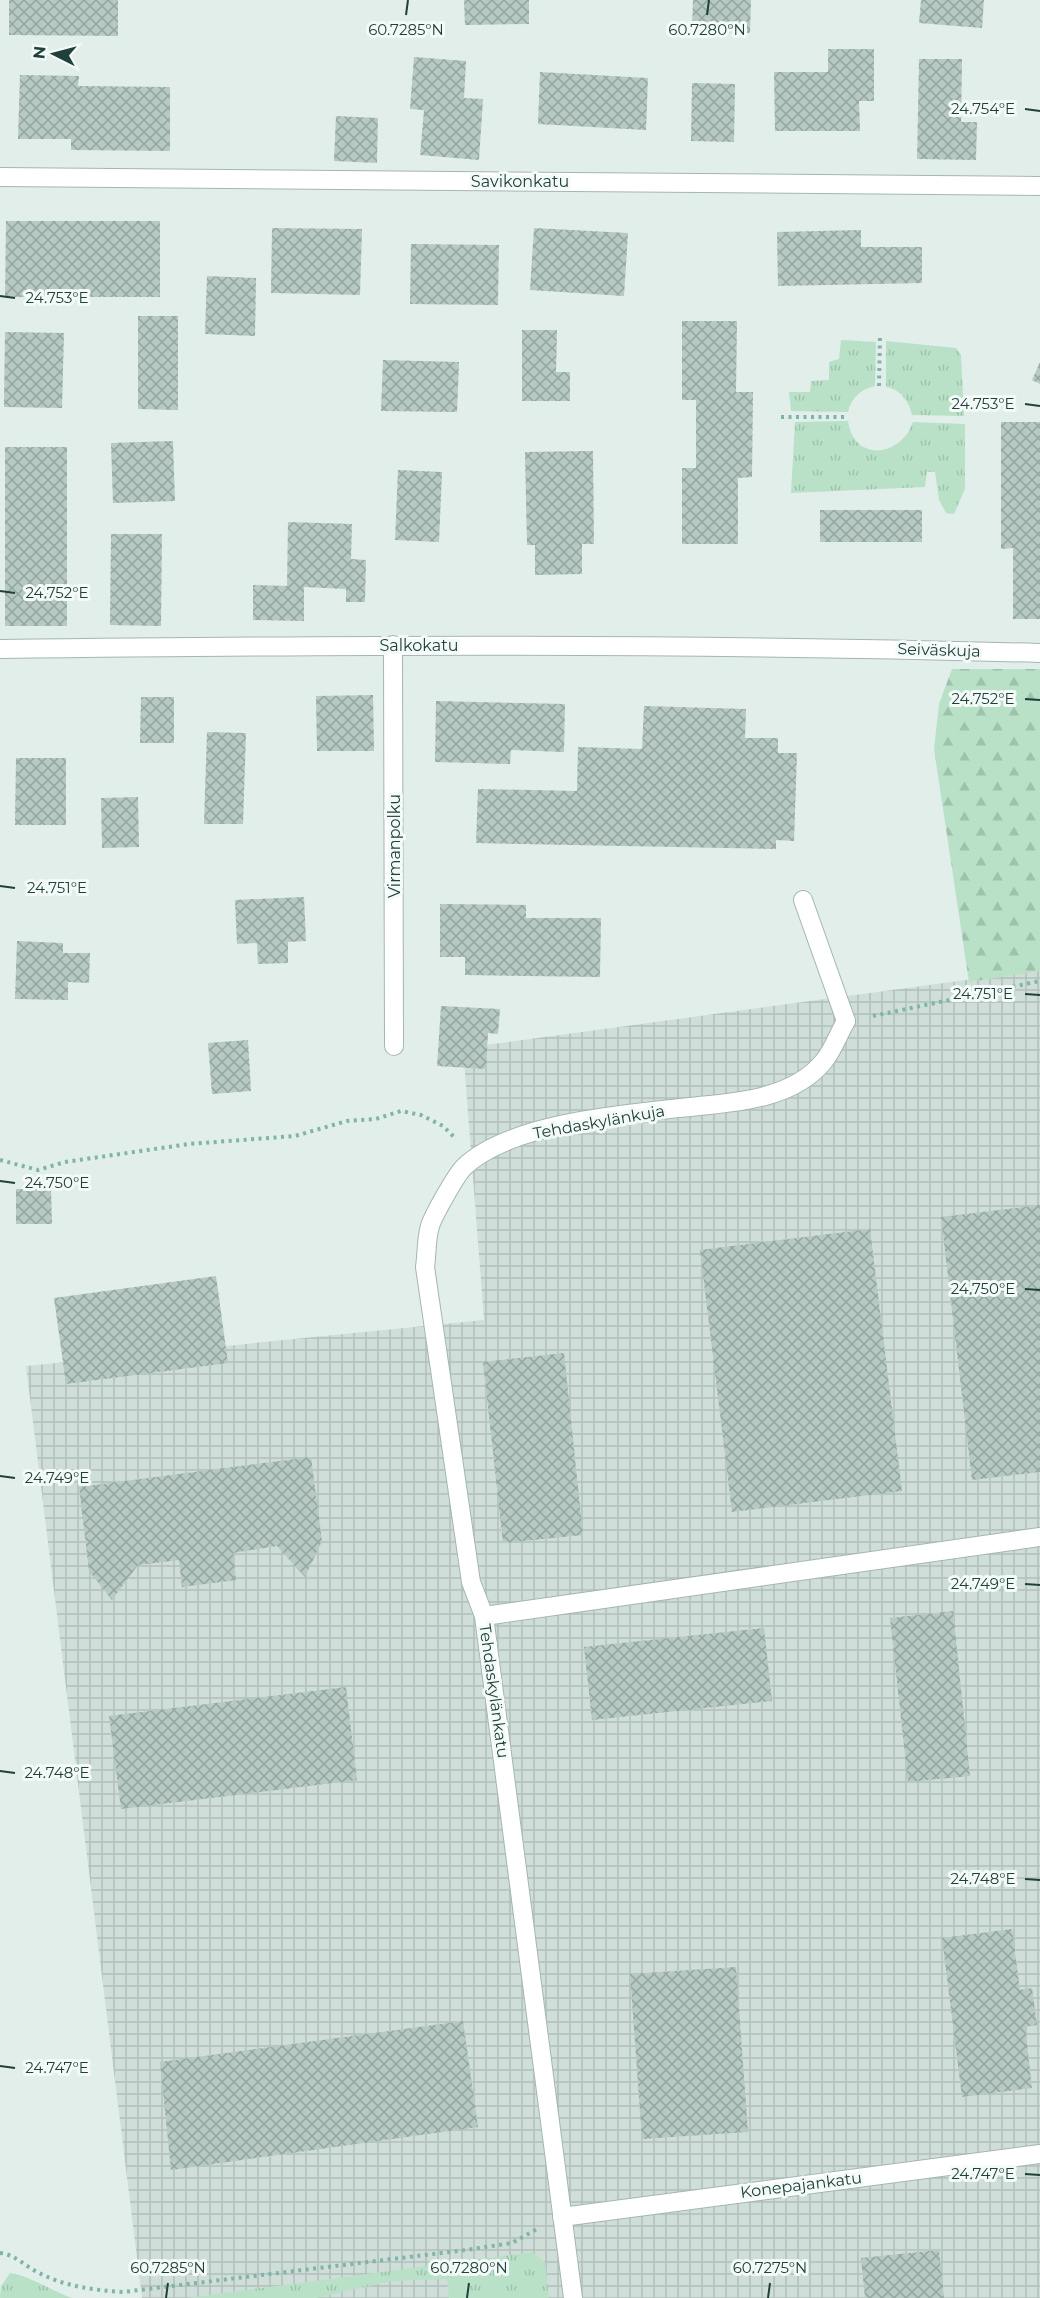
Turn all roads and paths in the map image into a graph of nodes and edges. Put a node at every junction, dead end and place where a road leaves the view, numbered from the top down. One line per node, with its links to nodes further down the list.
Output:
1 (0, 177): 2 (street, Savikonkatu)
2 (1040, 186)
3 (880, 335): 4 (path)
4 (879, 386)
5 (781, 417): 6 (path)
6 (847, 417)
7 (393, 645): 8 (street, Salkokatu); 9 (street, Salkokatu); 14 (street, Virmanpolku)
8 (839, 647): 10 (street, Seiväskuja)
9 (0, 649)
10 (1040, 653)
11 (803, 900): 13 (street)
12 (1040, 981): 13 (path)
13 (846, 1021): 16 (street, Tehdaskylänkuja)
14 (394, 1046)
15 (0, 1160): 16 (path)
16 (463, 1168): 18 (street, Tehdaskylänkuja)
17 (1040, 1537): 18 (street, Tehdaskylänkatu)
18 (484, 1616): 20 (street, Tehdaskylänkatu)
19 (1040, 2154): 20 (street, Konepajankatu)
20 (562, 2217): 21 (path); 22 (street, Tehdaskylänkatu)
21 (0, 2253)
22 (573, 2298)

